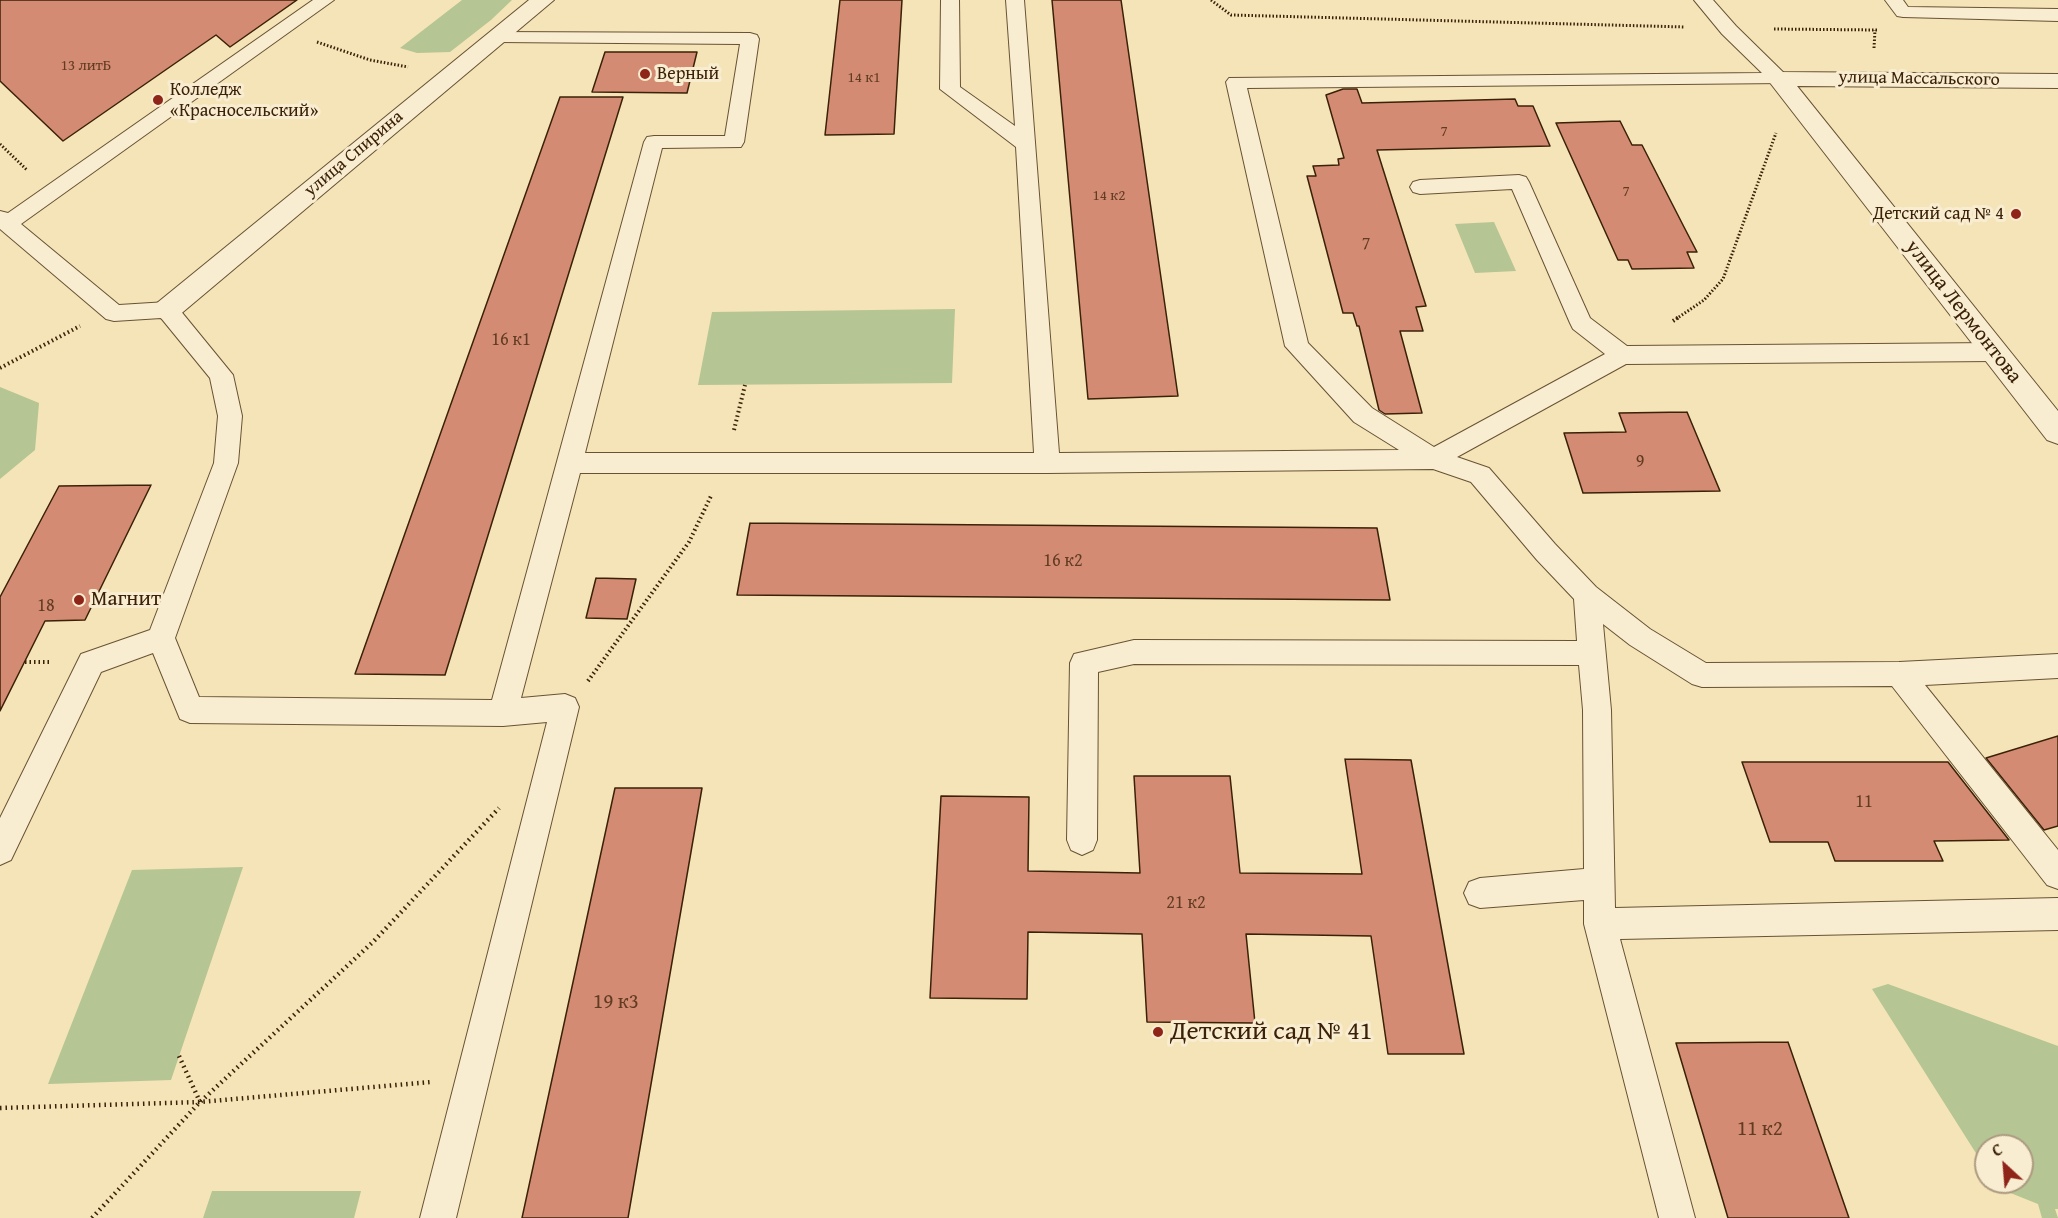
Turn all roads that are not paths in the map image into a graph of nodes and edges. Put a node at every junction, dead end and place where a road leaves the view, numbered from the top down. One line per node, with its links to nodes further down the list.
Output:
1 (325, 0): 13 (lane)
2 (543, 0): 8 (street, улица Спирина)
3 (950, 0): 11 (lane)
4 (1015, 0): 11 (lane)
5 (1703, 0): 9 (lane)
6 (1898, 6): 7 (lane)
7 (2058, 15)
8 (499, 36): 14 (street, улица Спирина); 19 (lane)
9 (1779, 79): 10 (street, улица Массальского); 15 (street, улица Лермонтова); 18 (lane)
10 (2058, 81)
11 (1026, 144): 20 (lane)
12 (1419, 187): 16 (lane)
13 (4, 221): 14 (lane)
14 (167, 310): 22 (lane)
15 (1994, 352): 16 (lane); 17 (street, улица Лермонтова)
16 (1622, 355): 18 (lane)
17 (2058, 432)
18 (1432, 459): 20 (lane); 21 (lane)
19 (570, 463): 20 (lane); 26 (lane)
20 (1047, 464)
21 (1587, 595): 23 (lane); 25 (lane)
22 (161, 638): 26 (lane); 28 (lane)
23 (1592, 653): 27 (lane); 30 (lane)
24 (2058, 666): 25 (lane)
25 (1899, 674): 29 (lane)
26 (503, 713): 34 (lane)
27 (1082, 840)
28 (0, 850)
29 (2058, 874)
30 (1599, 883): 31 (lane); 33 (lane)
31 (1480, 893)
32 (2058, 914): 33 (lane)
33 (1600, 924): 35 (lane)
34 (438, 1218)
35 (1677, 1218)

